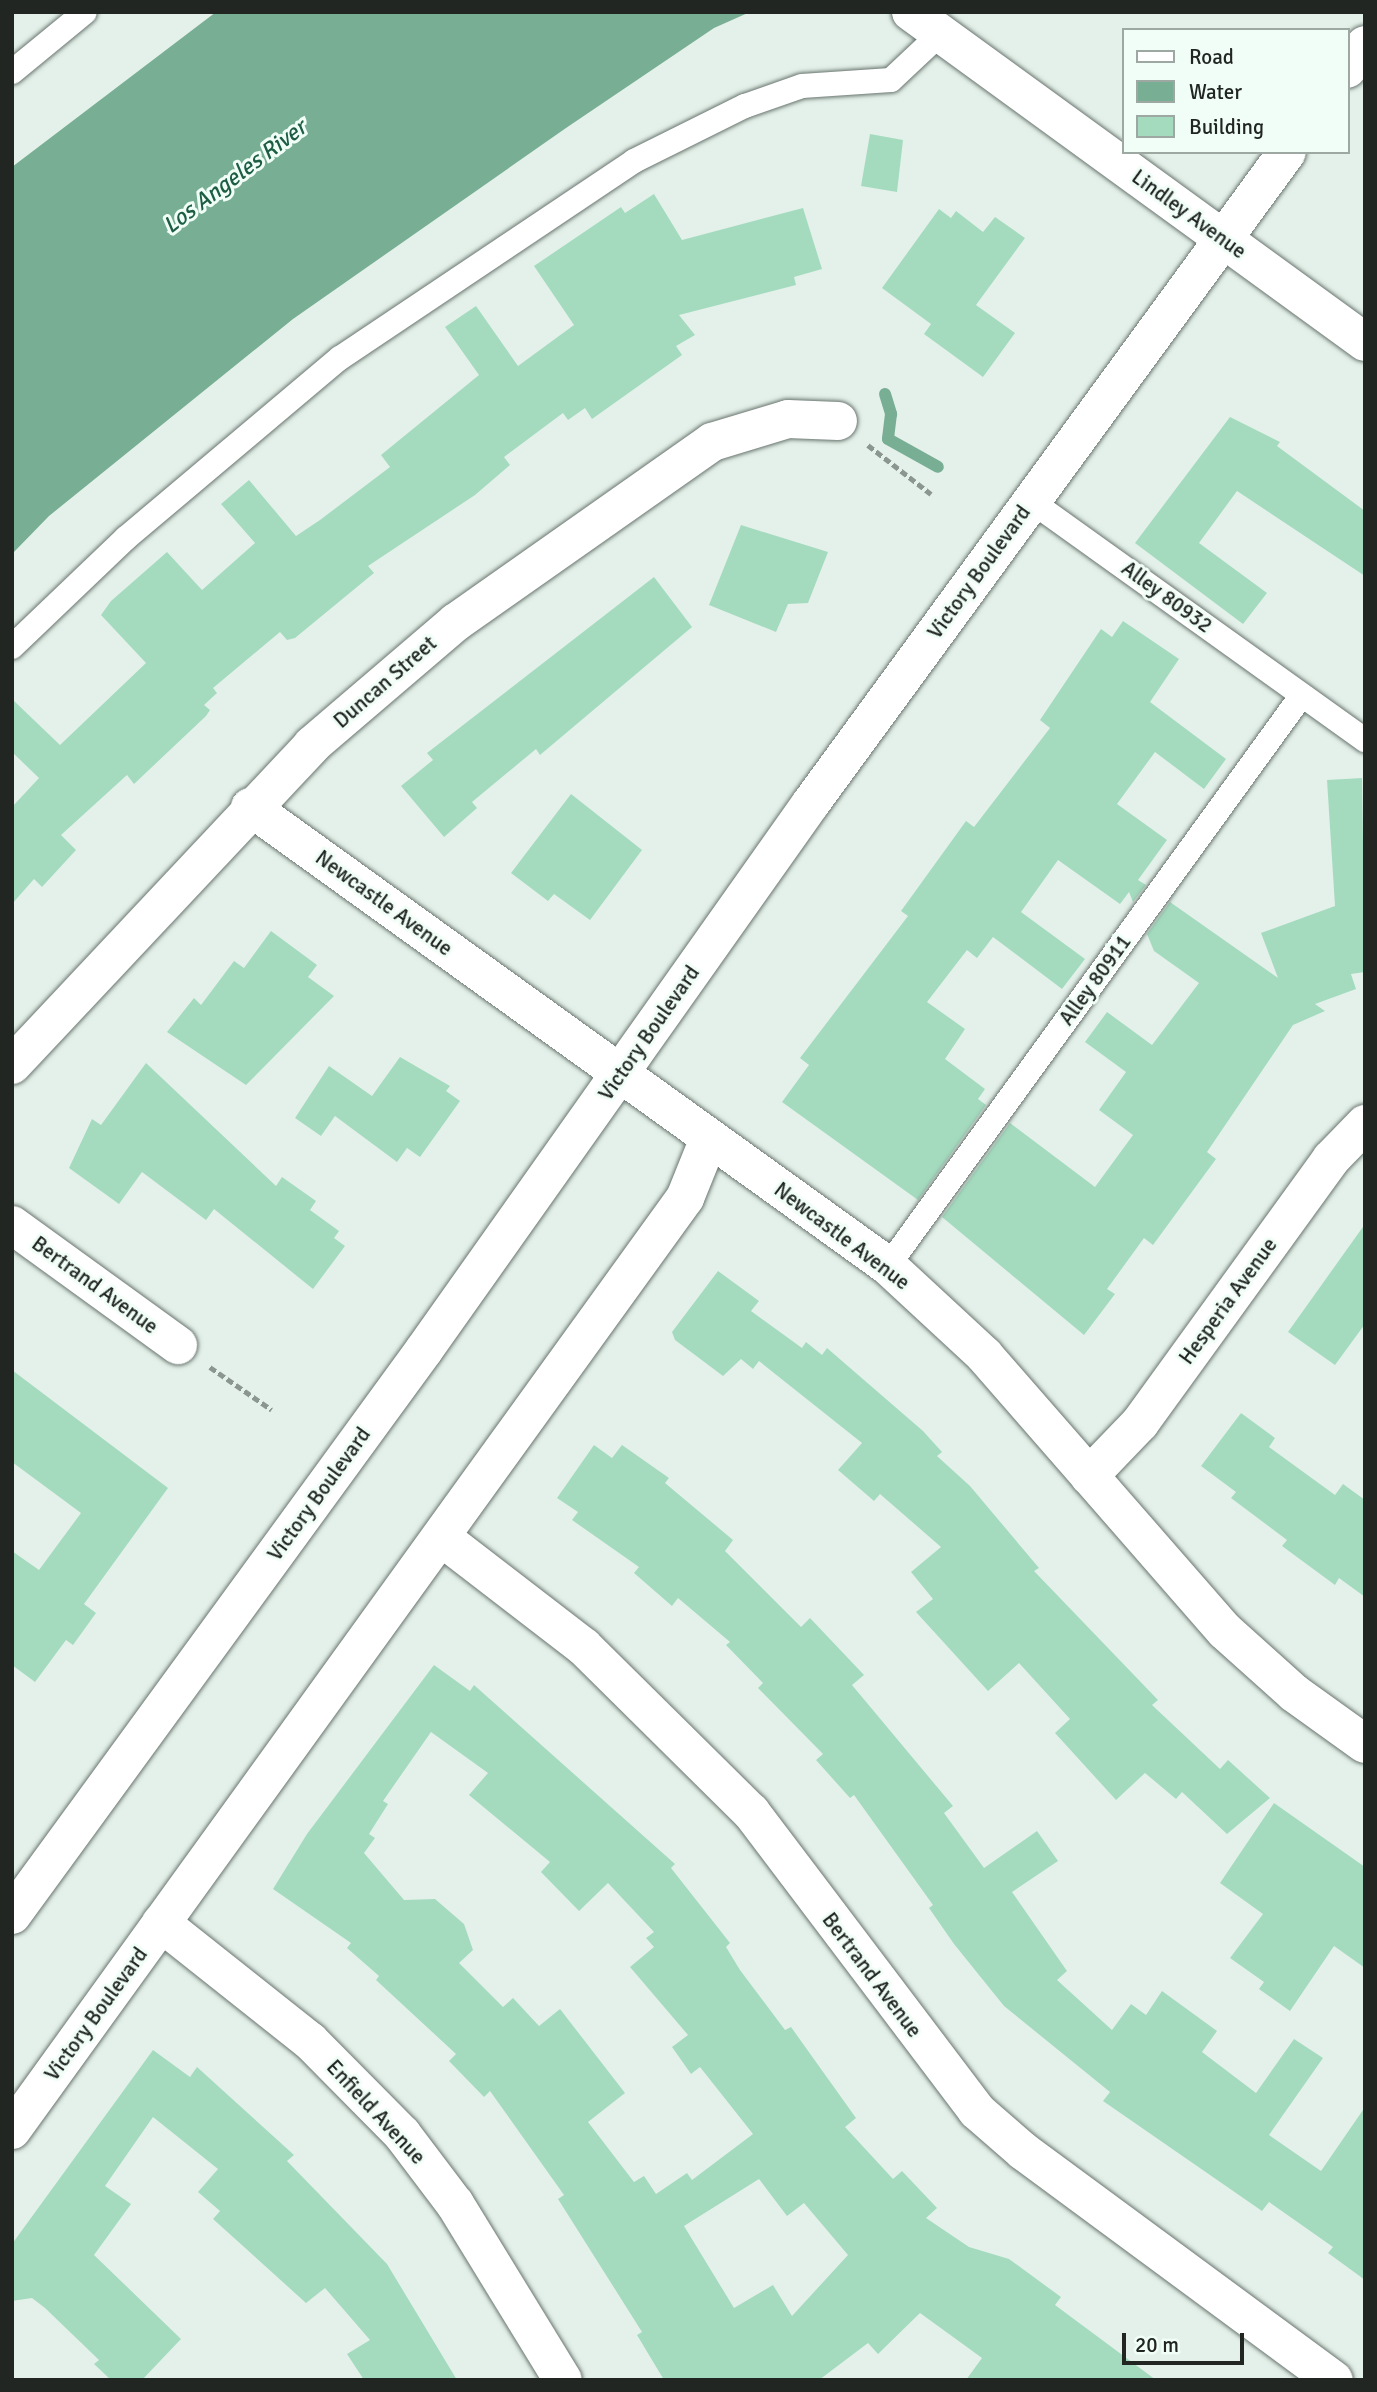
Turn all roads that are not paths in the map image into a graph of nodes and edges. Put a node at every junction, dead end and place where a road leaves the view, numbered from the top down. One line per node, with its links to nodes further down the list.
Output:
1 (85, 12): 5 (lane)
2 (925, 22): 7 (street, Lindley Avenue); 11 (lane)
3 (1365, 45): 4 (street)
4 (1349, 66)
5 (12, 72)
6 (1286, 154): 7 (street, Victory Boulevard)
7 (1223, 239): 8 (street, Lindley Avenue); 10 (street, Victory Boulevard)
8 (1365, 342)
9 (838, 421): 14 (street, Duncan Street)
10 (1031, 501): 12 (lane, Alley 80932); 16 (street, Victory Boulevard)
11 (12, 647)
12 (1302, 695): 13 (lane, Alley 80932); 20 (lane, Alley 80911)
13 (1365, 740)
14 (250, 807): 15 (street, Duncan Street); 16 (street, Newcastle Avenue)
15 (12, 1065)
16 (620, 1076): 18 (street, Newcastle Avenue); 25 (street, Victory Boulevard)
17 (1365, 1124): 22 (street, Hesperia Avenue)
18 (708, 1140): 20 (street, Newcastle Avenue); 23 (street, Victory Boulevard)
19 (12, 1225): 21 (street, Bertrand Avenue)
20 (888, 1266): 22 (street, Newcastle Avenue)
21 (178, 1345)
22 (1089, 1476): 24 (street, Newcastle Avenue)
23 (441, 1537): 26 (street, Victory Boulevard); 29 (street, Bertrand Avenue)
24 (1365, 1744)
25 (12, 1915)
26 (161, 1923): 27 (street, Victory Boulevard); 28 (street, Enfield Avenue)
27 (12, 2130)
28 (563, 2380)
29 (1334, 2380)

